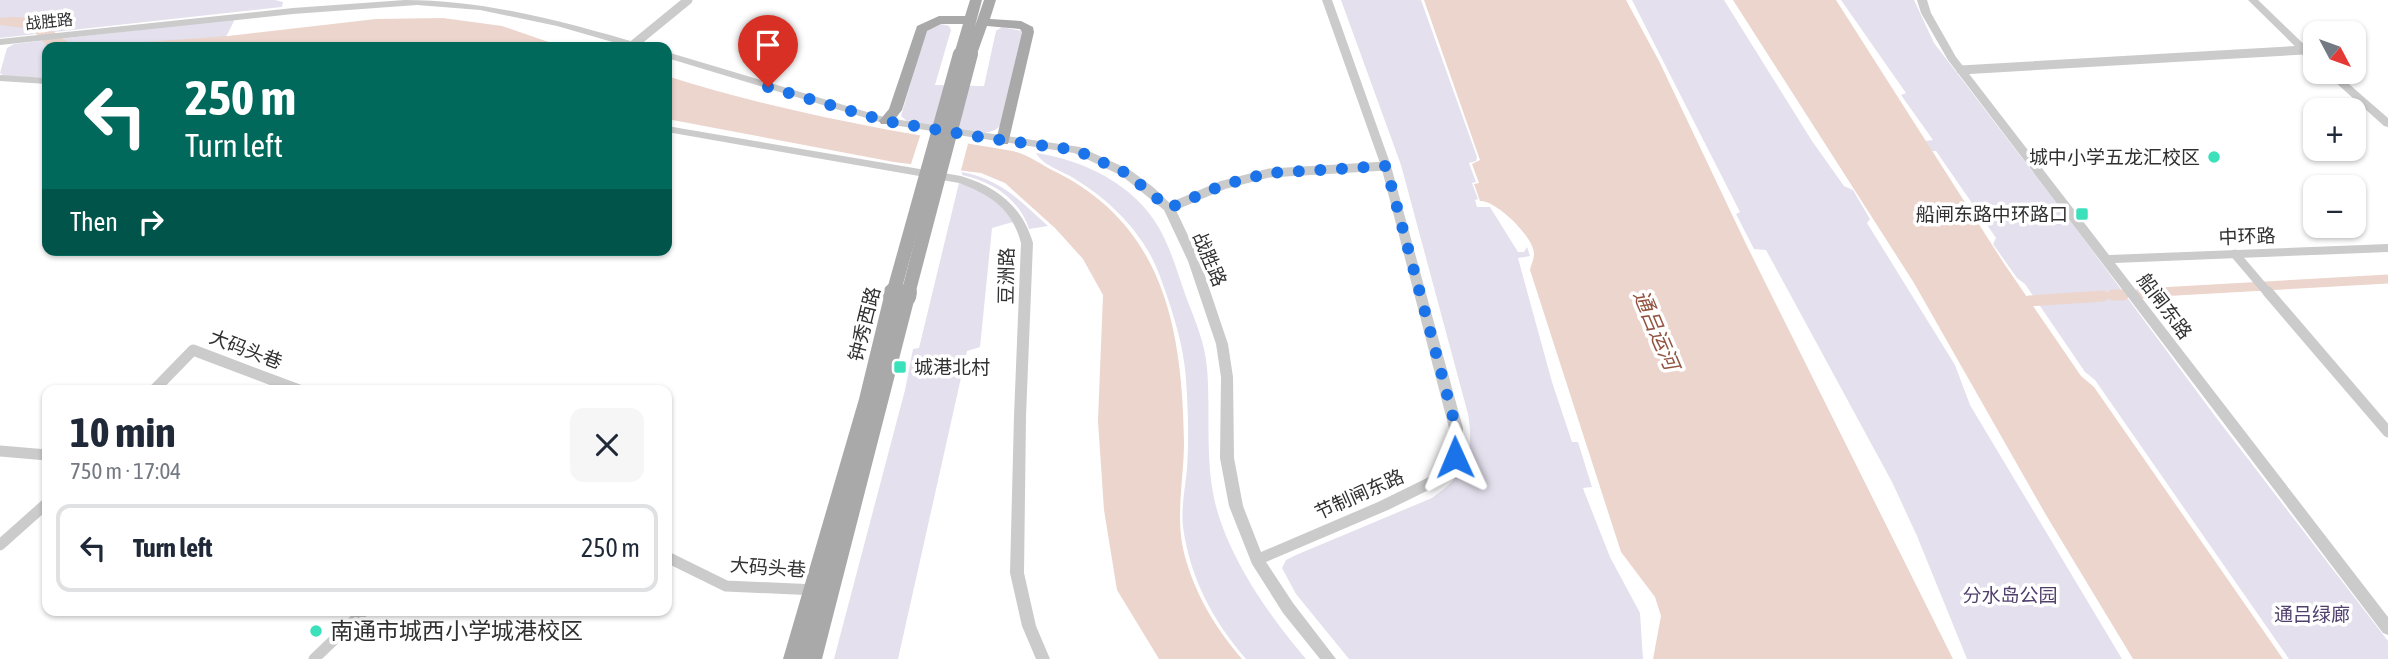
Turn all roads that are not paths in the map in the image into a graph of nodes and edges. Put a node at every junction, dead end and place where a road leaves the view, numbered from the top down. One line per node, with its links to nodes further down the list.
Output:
1 (688, 0): 10 (street)
2 (976, 0): 8 (main road, 钟秀西路)
3 (990, 0): 8 (main road, 钟秀西路)
4 (1328, 0): 23 (street, 节制闸东路)
5 (1922, 0): 15 (street, 船闸东路)
6 (2253, 0): 12 (street)
7 (399, 2): 9 (street, 战胜路); 11 (street, 战胜路)
8 (977, 21): 19 (main road); 22 (main road); 37 (main road, 钟秀西路, bridge)
9 (623, 42)
10 (641, 42)
11 (1, 44)
12 (2303, 49)
13 (2303, 50): 15 (street)
14 (672, 57): 19 (street, 战胜路)
15 (1961, 70): 27 (street, 船闸东路)
16 (0, 78): 17 (street)
17 (42, 81)
18 (2343, 84): 20 (street)
19 (886, 121): 22 (street, 战胜路)
20 (2388, 124)
21 (672, 130): 43 (street, 豆洲路)
22 (1003, 141): 24 (street, 战胜路)
23 (1386, 166): 24 (street); 36 (street, 节制闸东路)
24 (1169, 208): 36 (street, 战胜路)
25 (2388, 248): 26 (street, 中环路)
26 (2235, 254): 27 (street, 中环路); 30 (street)
27 (2106, 259): 39 (street, 船闸东路)
28 (159, 385): 29 (street, 大码头巷)
29 (286, 385)
30 (2388, 432)
31 (0, 451): 32 (street)
32 (42, 455)
33 (42, 507): 34 (street)
34 (0, 545)
35 (672, 559): 37 (street, 大码头巷)
36 (1256, 560): 44 (street, 战胜路)
37 (821, 590): 41 (main road, 钟秀西路); 42 (main road, 钟秀西路)
38 (359, 616): 40 (street)
39 (2388, 628)
40 (314, 659)
41 (793, 659)
42 (812, 659)
43 (1043, 659)
44 (1329, 659)

